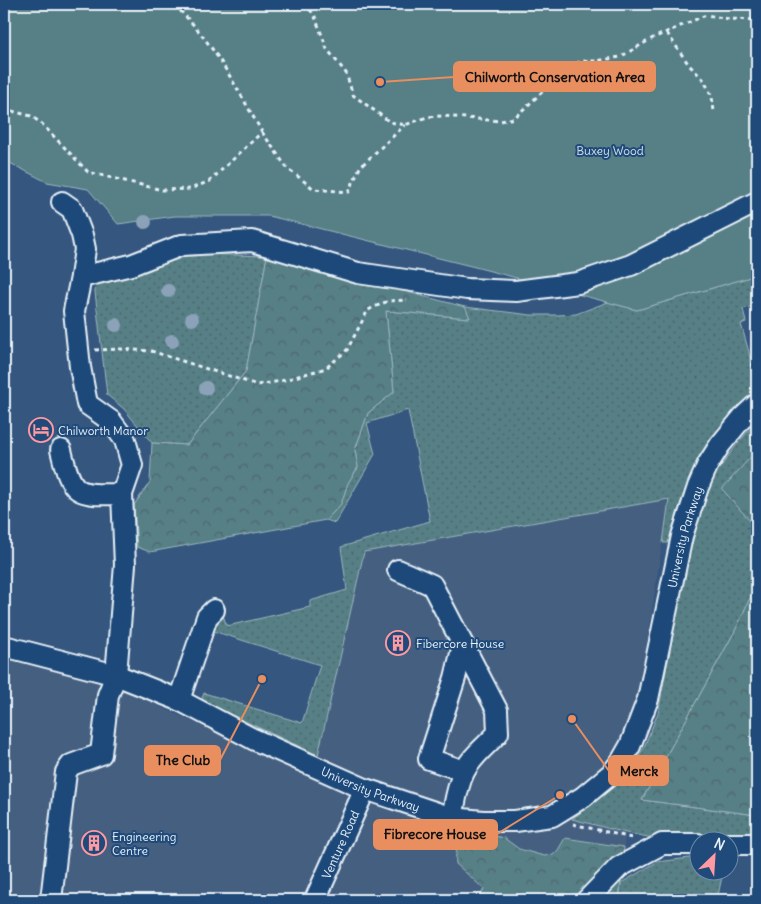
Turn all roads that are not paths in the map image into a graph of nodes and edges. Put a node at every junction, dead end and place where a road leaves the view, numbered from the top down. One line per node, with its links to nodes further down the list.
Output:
1 (62, 202): 3 (street)
2 (757, 202): 3 (street)
3 (82, 277): 6 (street)
4 (757, 404): 15 (street, University Parkway)
5 (61, 450): 6 (street)
6 (122, 494): 11 (street)
7 (398, 570): 9 (street)
8 (214, 610): 12 (street)
9 (463, 644): 13 (street); 13 (street)
10 (4, 646): 11 (street, University Parkway)
11 (116, 675): 12 (street, University Parkway); 19 (street)
12 (179, 700): 14 (street, University Parkway)
13 (464, 771): 15 (street)
14 (365, 789): 15 (street, University Parkway); 20 (street, Venture Road)
15 (452, 818)
16 (688, 844): 21 (street)
17 (738, 844): 18 (street)
18 (757, 844)
19 (52, 900)
20 (315, 900)
21 (587, 900)

